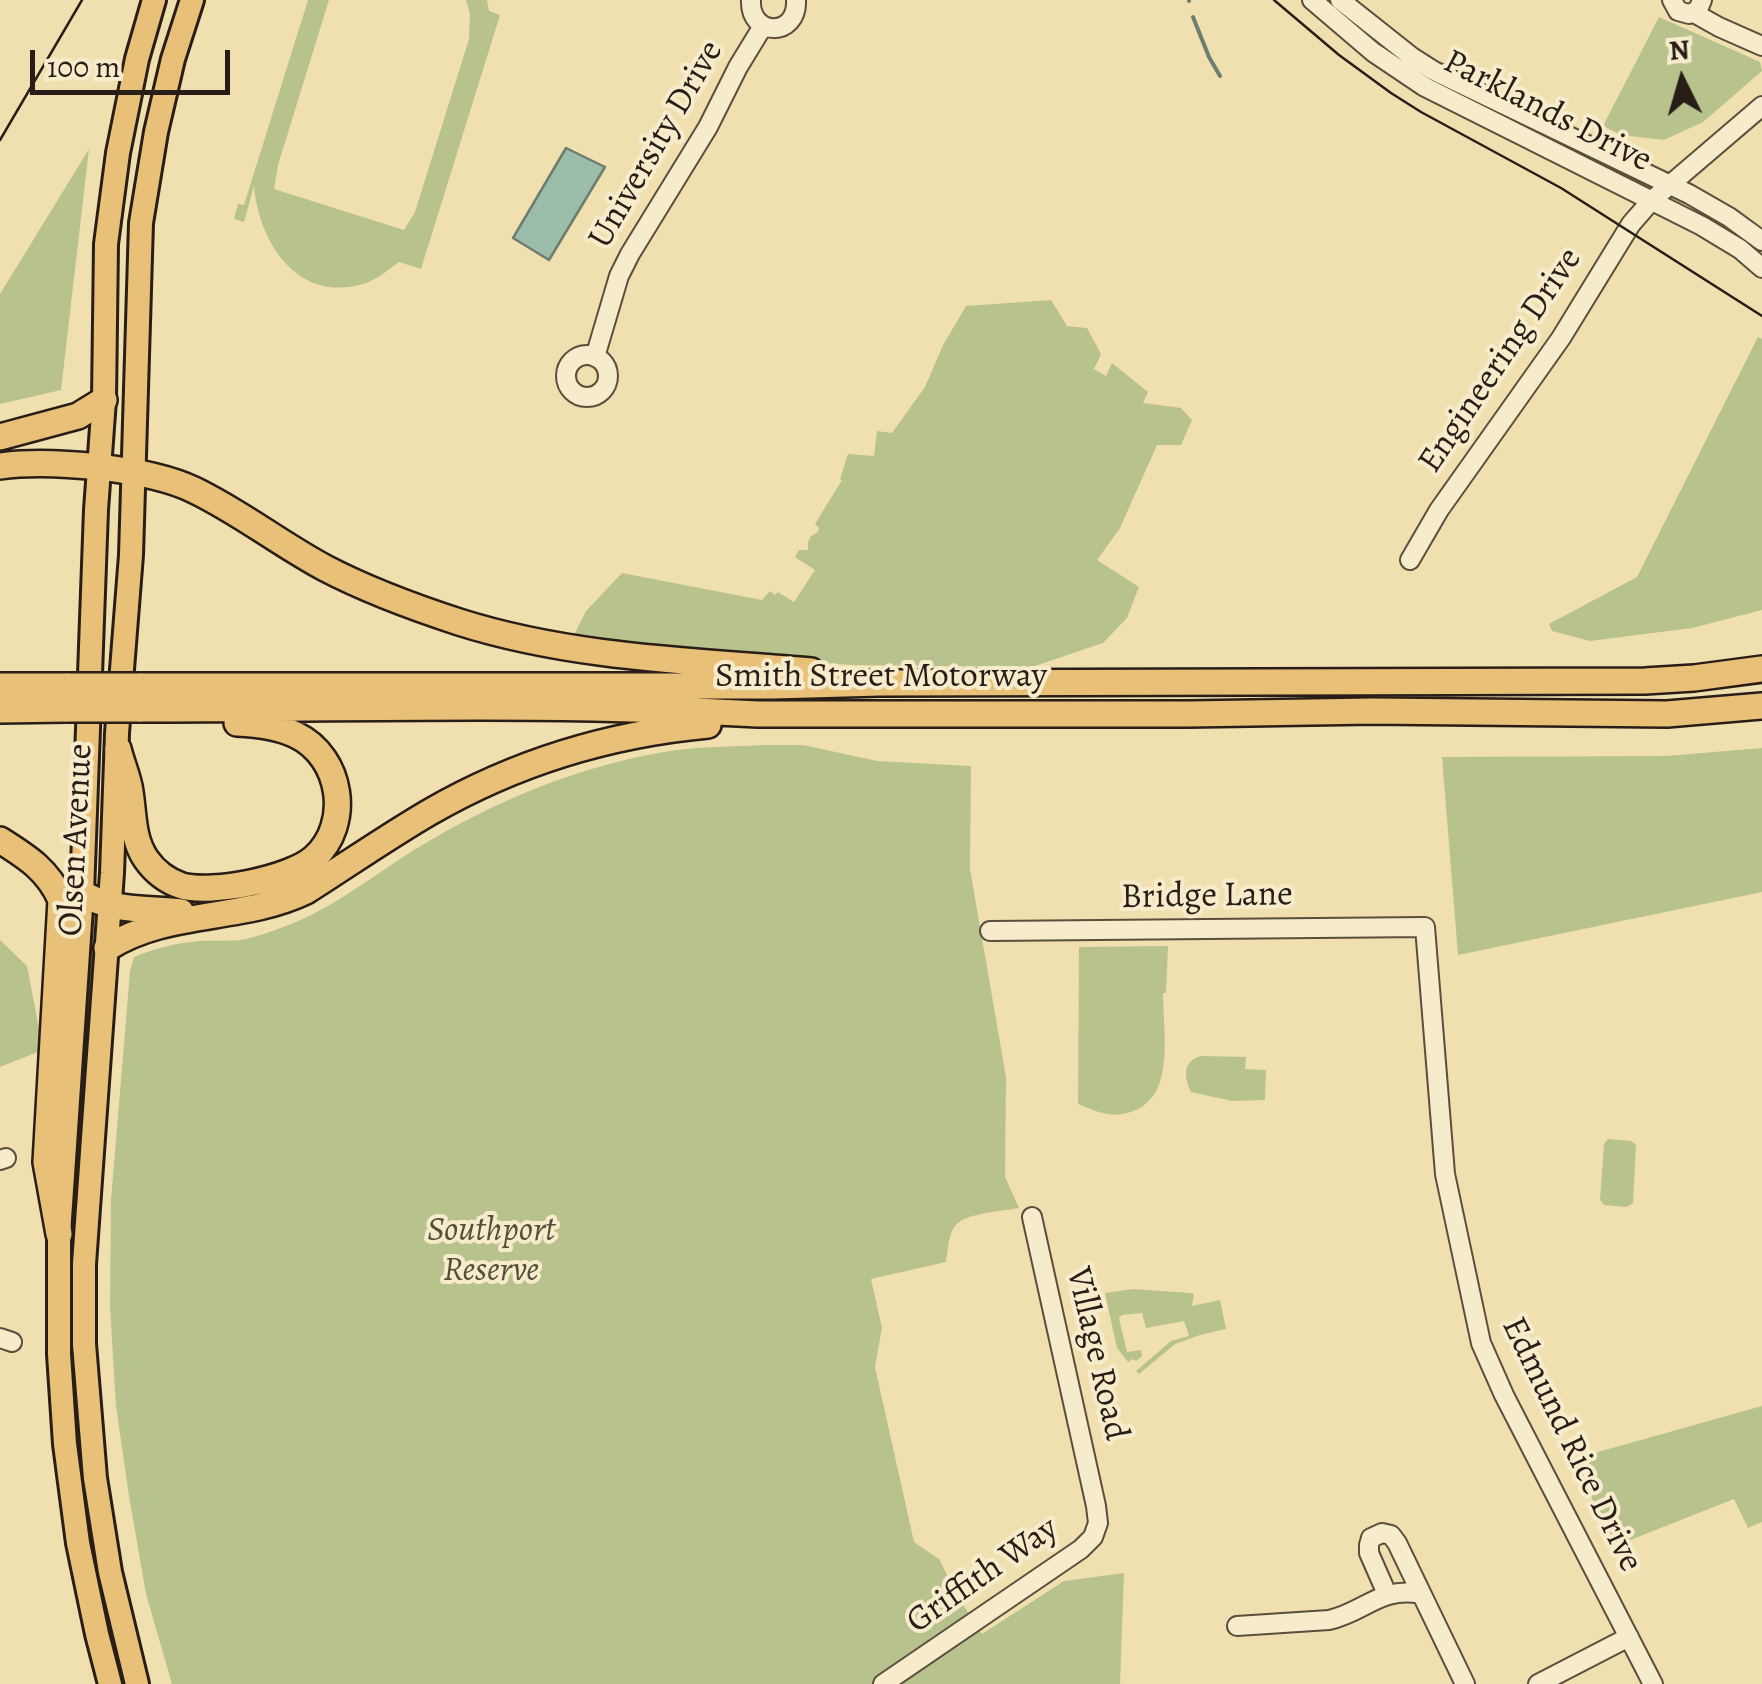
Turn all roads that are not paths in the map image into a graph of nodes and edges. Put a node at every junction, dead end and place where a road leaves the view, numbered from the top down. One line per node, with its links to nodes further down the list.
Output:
1 (154, 0): 17 (main road, Olsen Avenue)
2 (192, 0): 21 (main road, Olsen Avenue)
3 (751, 0): 9 (street)
4 (796, 0): 9 (street)
5 (1312, 0): 13 (street, Parklands Drive)
6 (1340, 0): 12 (street, Parklands Drive)
7 (1672, 0): 8 (street)
8 (1698, 6): 10 (street)
9 (764, 26): 16 (street, University Drive)
10 (1762, 46)
11 (1762, 106): 12 (street, Engineering Drive)
12 (1669, 185): 13 (street, Engineering Drive); 14 (street, Parklands Drive)
13 (1651, 201): 15 (street, Parklands Drive); 22 (street, Engineering Drive)
14 (1762, 240)
15 (1762, 268)
16 (595, 357)
17 (104, 400): 18 (highway); 20 (main road, Olsen Avenue)
18 (0, 437)
19 (0, 466): 20 (highway)
20 (99, 468): 21 (highway); 33 (main road, Olsen Avenue)
21 (134, 472): 24 (highway); 31 (main road, Olsen Avenue)
22 (1410, 560)
23 (1762, 669): 24 (highway, Smith Street Motorway)
24 (880, 683): 27 (highway, Smith Street Motorway)
25 (0, 686): 26 (highway, Smith Street Motorway)
26 (68, 698): 27 (highway, Smith Street Motorway, bridge); 29 (highway, Smith Street Motorway)
27 (139, 698): 30 (highway, Smith Street Motorway); 31 (highway)
28 (1762, 706): 30 (highway, Smith Street Motorway)
29 (0, 710)
30 (758, 714): 35 (highway)
31 (118, 749): 34 (main road, Olsen Avenue)
32 (0, 840): 40 (highway)
33 (82, 892): 34 (highway); 40 (main road, Olsen Avenue)
34 (110, 905): 35 (highway); 38 (main road, Olsen Avenue)
35 (205, 916): 38 (highway)
36 (1426, 927): 37 (street, Bridge Lane); 45 (street, Edmund Rice Drive)
37 (990, 931)
38 (106, 948): 47 (main road, Olsen Avenue)
39 (1032, 1217): 41 (street, Village Road)
40 (59, 1234): 46 (main road, Olsen Avenue)
41 (1096, 1506): 48 (street, Griffith Way)
42 (1386, 1594): 43 (street); 43 (street); 44 (street)
43 (1421, 1594): 49 (street)
44 (1237, 1626)
45 (1628, 1637): 50 (street); 51 (street, Edmund Rice Drive)
46 (110, 1684)
47 (137, 1684)
48 (883, 1684)
49 (1465, 1684)
50 (1538, 1684)
51 (1653, 1684)

